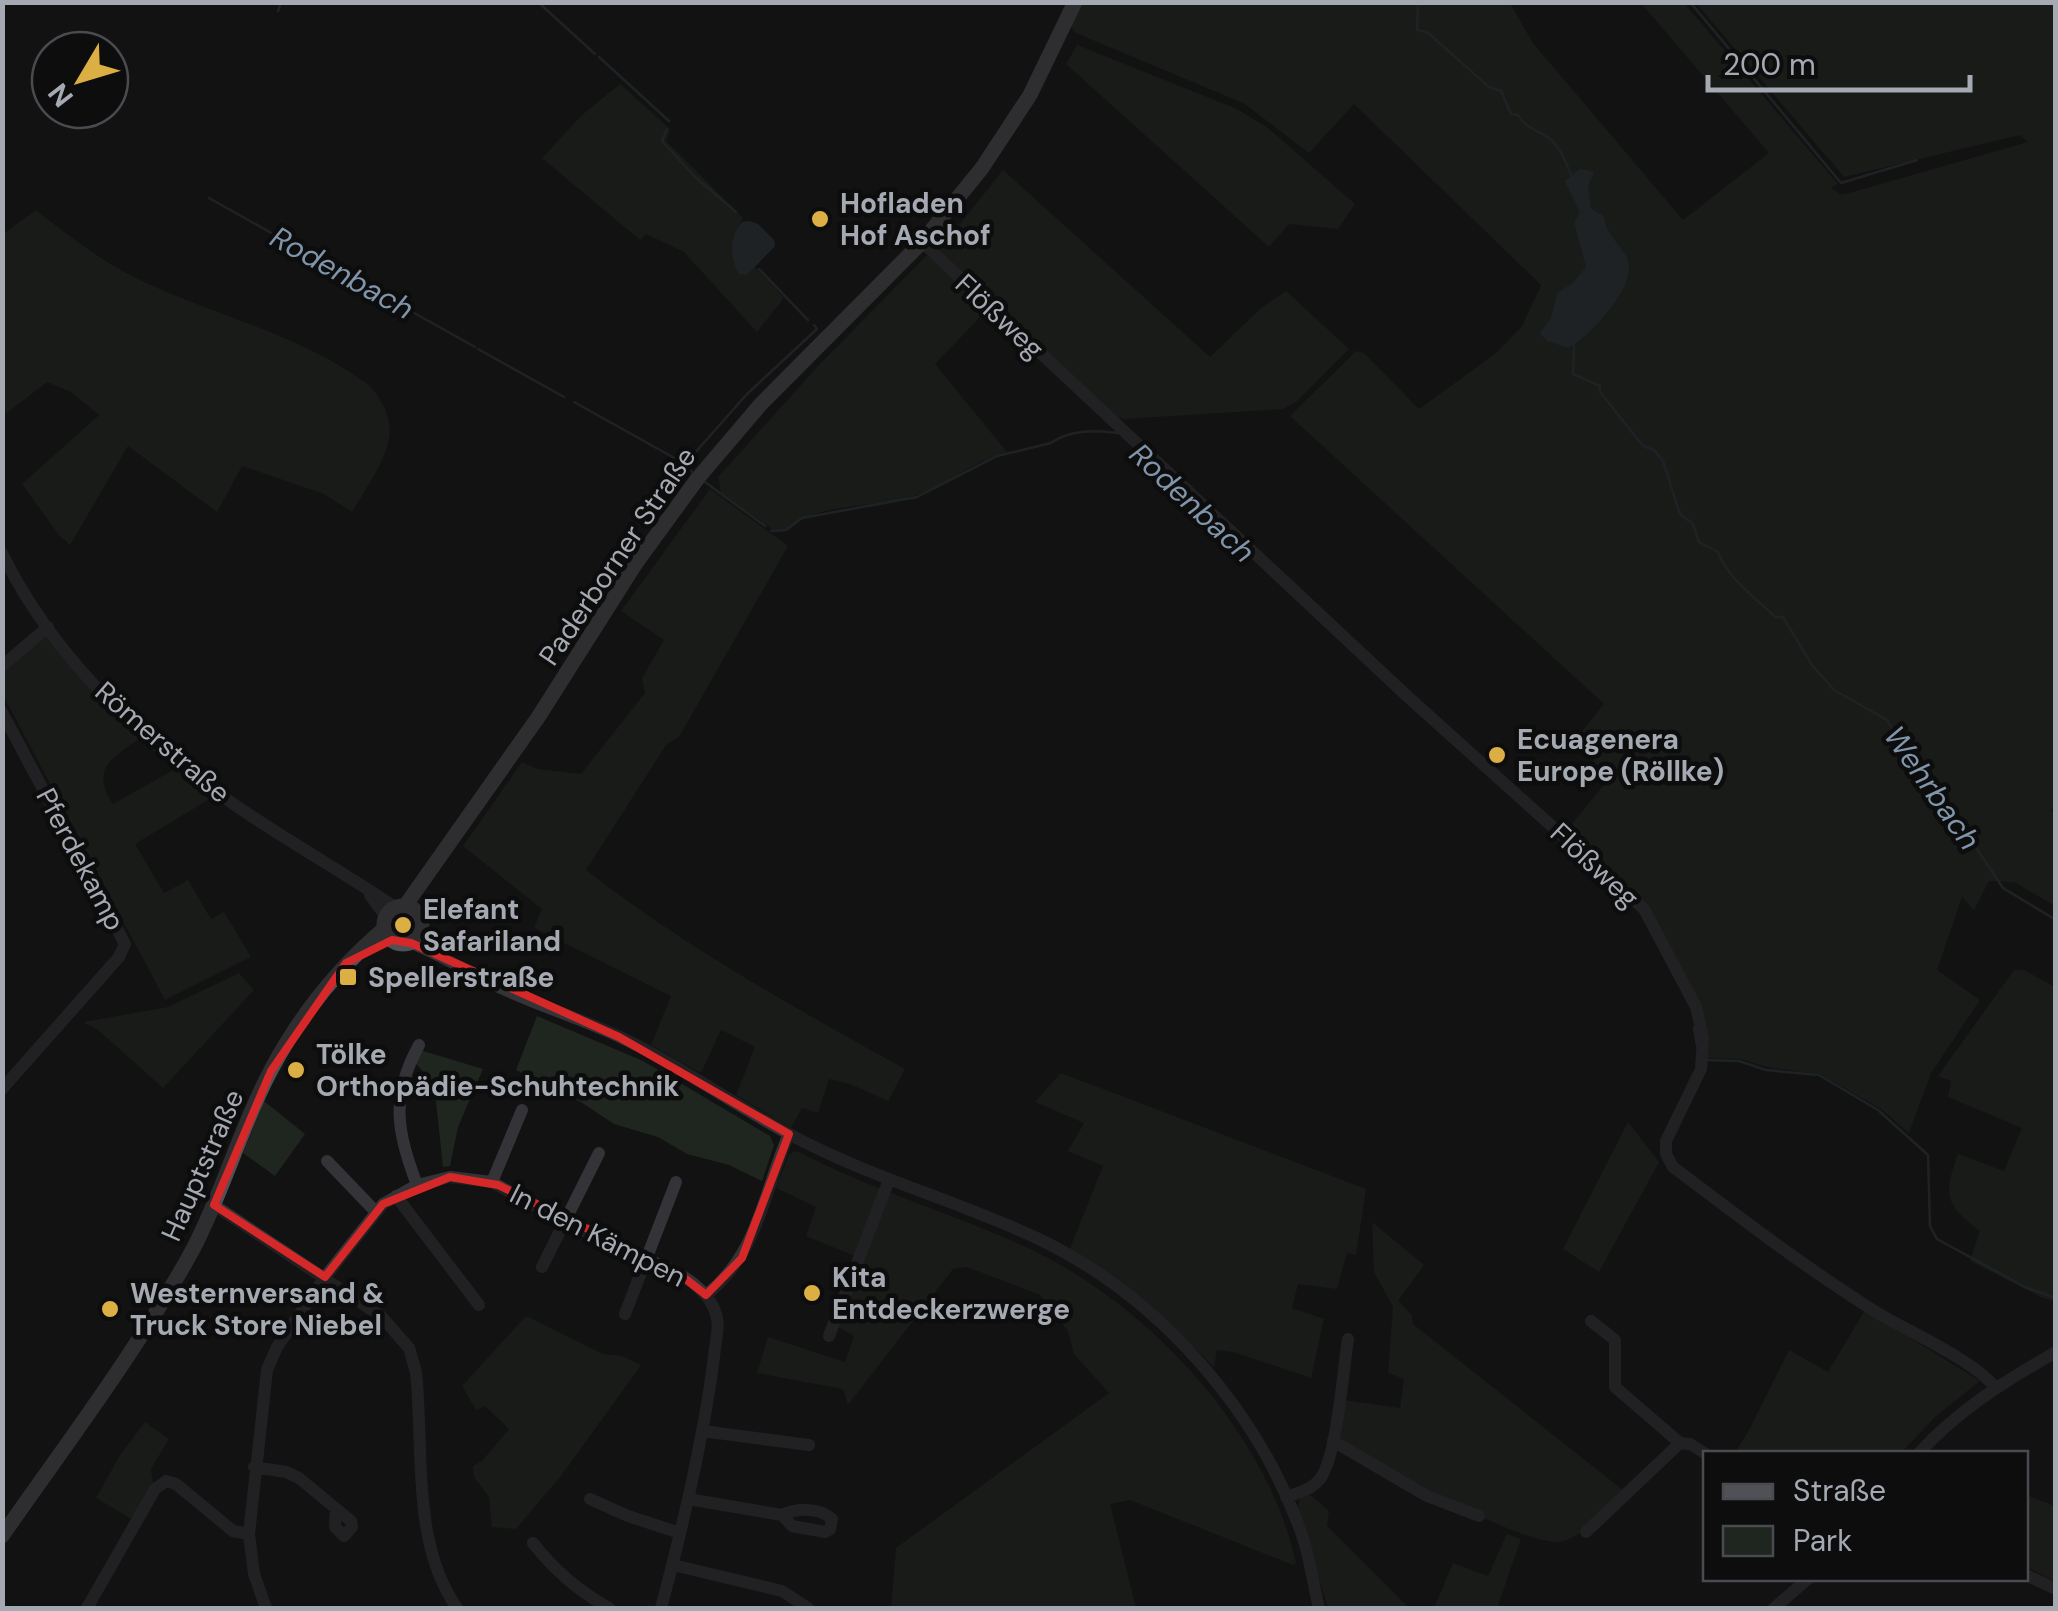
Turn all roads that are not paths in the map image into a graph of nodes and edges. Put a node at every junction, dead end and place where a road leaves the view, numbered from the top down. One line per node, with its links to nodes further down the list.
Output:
1 (1075, 2): 2 (main road, Paderborner Straße)
2 (922, 242): 7 (main road, Paderborner Straße); 33 (street, Flößweg)
3 (2, 553): 4 (street, Römerstraße)
4 (48, 628): 5 (street); 7 (street, Römerstraße)
5 (2, 666)
6 (2, 712): 10 (street, Pferdekamp)
7 (397, 919): 8 (main road); 8 (main road); 20 (main road, Hauptstraße)
8 (416, 937): 12 (street)
9 (419, 1045): 18 (street)
10 (2, 1089)
11 (522, 1110): 16 (street)
12 (789, 1134): 15 (street); 26 (street)
13 (598, 1153): 22 (street)
14 (326, 1162): 21 (street)
15 (889, 1180): 30 (street); 41 (street)
16 (492, 1182): 18 (street, In den Kämpen); 22 (street, In den Kämpen)
17 (676, 1182): 23 (street)
18 (417, 1185): 19 (street, In den Kämpen)
19 (396, 1196): 21 (street, In den Kämpen); 27 (street)
20 (214, 1206): 25 (street); 50 (main road, Hauptstraße)
21 (375, 1211): 25 (street, In den Kämpen)
22 (564, 1222): 23 (street, In den Kämpen); 24 (street)
23 (646, 1257): 26 (street, In den Kämpen); 28 (street)
24 (542, 1267)
25 (325, 1277): 40 (street, In den Kämpen); 58 (street)
26 (706, 1295): 34 (street, In den Kämpen)
27 (480, 1305)
28 (624, 1314)
29 (1591, 1320): 36 (street)
30 (828, 1336)
31 (1348, 1339): 35 (street)
32 (2056, 1352): 33 (street)
33 (1994, 1386): 38 (street)
34 (702, 1431): 37 (street); 43 (street, In den Kämpen)
35 (1332, 1441): 41 (street); 46 (street)
36 (1680, 1443): 39 (street); 48 (street)
37 (809, 1444)
38 (1921, 1451)
39 (1703, 1452)
40 (254, 1468): 44 (street); 49 (street, In den Kämpen)
41 (1286, 1497): 62 (street)
42 (590, 1499): 47 (street)
43 (688, 1499): 45 (street); 47 (street, In den Kämpen)
44 (336, 1509)
45 (782, 1515)
46 (1479, 1516)
47 (680, 1532): 52 (street, In den Kämpen)
48 (1586, 1532)
49 (249, 1534): 56 (street); 57 (street, In den Kämpen)
50 (2, 1536)
51 (533, 1543): 59 (street)
52 (672, 1566): 60 (street, In den Kämpen); 61 (street)
53 (2028, 1576): 55 (street)
54 (1806, 1581): 63 (street)
55 (2056, 1589)
56 (87, 1608)
57 (266, 1608)
58 (457, 1608)
59 (609, 1608)
60 (661, 1608)
61 (808, 1608)
62 (1318, 1608)
63 (1774, 1608)

